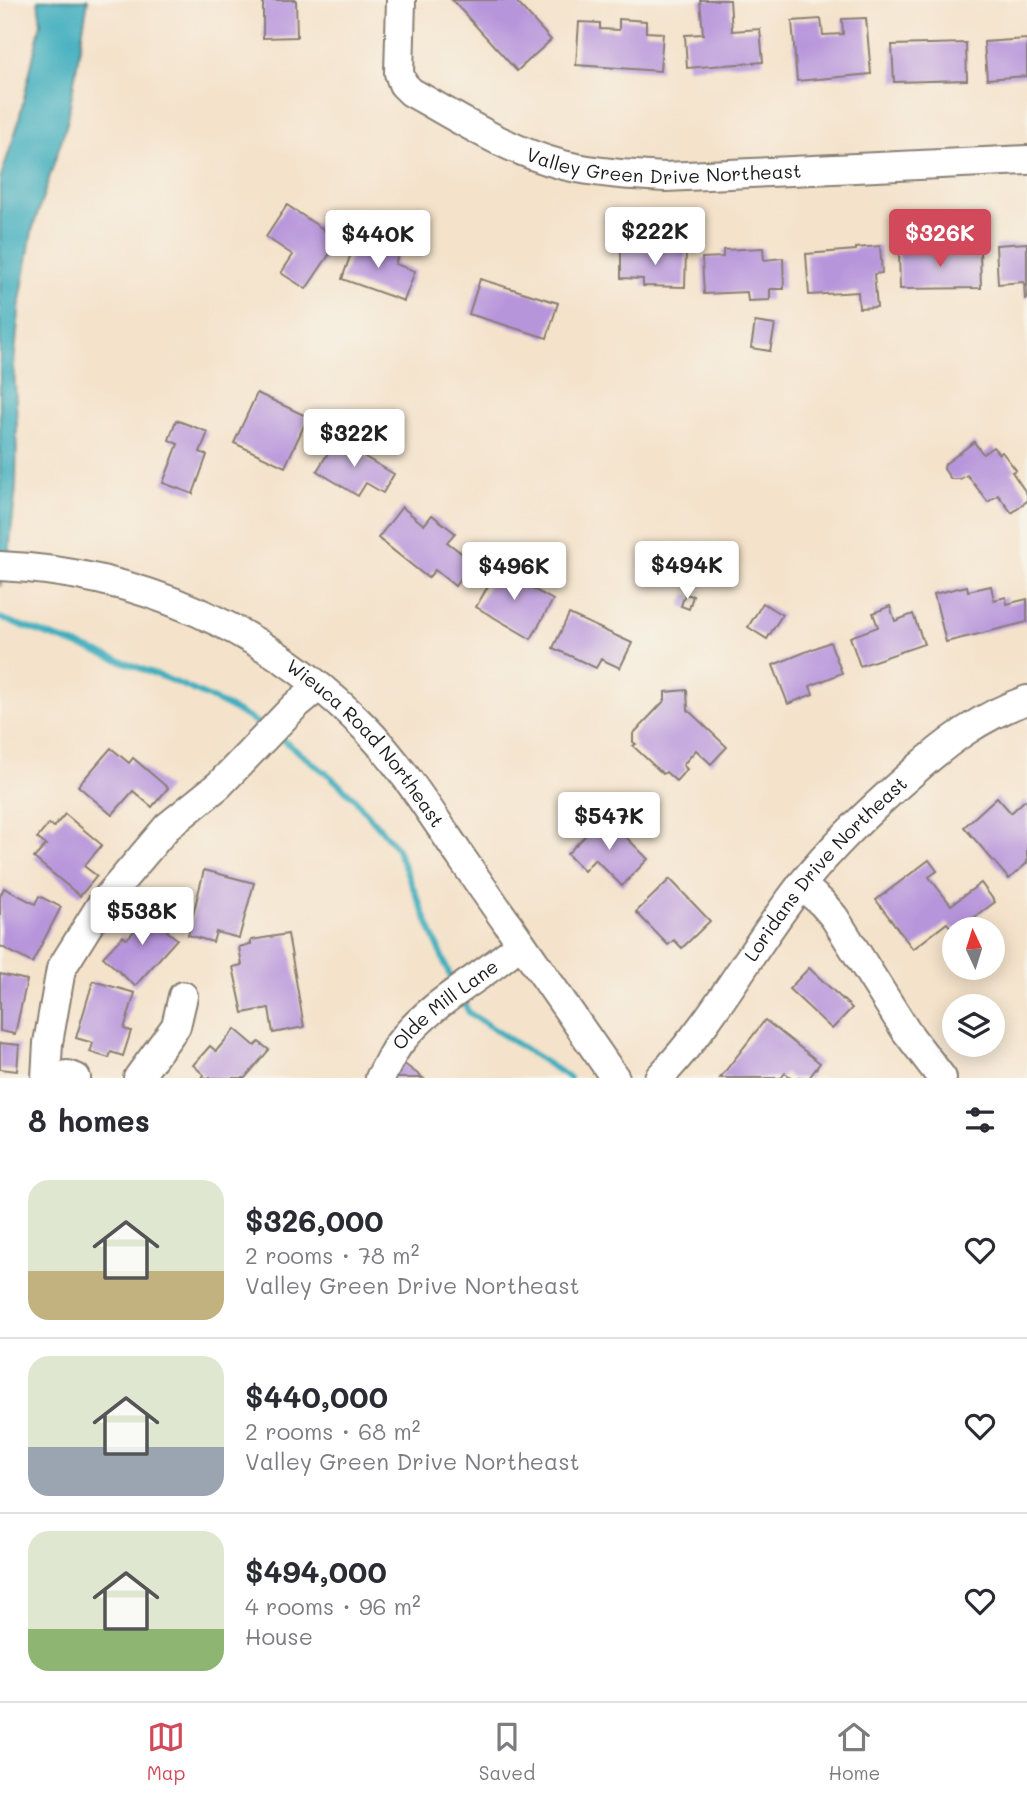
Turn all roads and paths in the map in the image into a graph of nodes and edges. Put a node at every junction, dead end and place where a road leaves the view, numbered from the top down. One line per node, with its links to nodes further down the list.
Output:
1 (401, 0): 2 (street, Valley Green Drive Northeast)
2 (1027, 160)
3 (0, 566): 4 (street, Wieuca Road Northeast)
4 (318, 687): 7 (street, Wieuca Road Northeast); 9 (street)
5 (1027, 701): 6 (street, Loridans Drive Northeast)
6 (801, 885): 14 (street, Loridans Drive Northeast); 15 (street)
7 (521, 943): 12 (street, Olde Mill Lane); 13 (street, Wieuca Road Northeast)
8 (183, 996): 11 (street)
9 (48, 1078): 10 (street)
10 (76, 1078)
11 (138, 1078)
12 (380, 1078)
13 (615, 1078)
14 (659, 1078)
15 (942, 1078)

